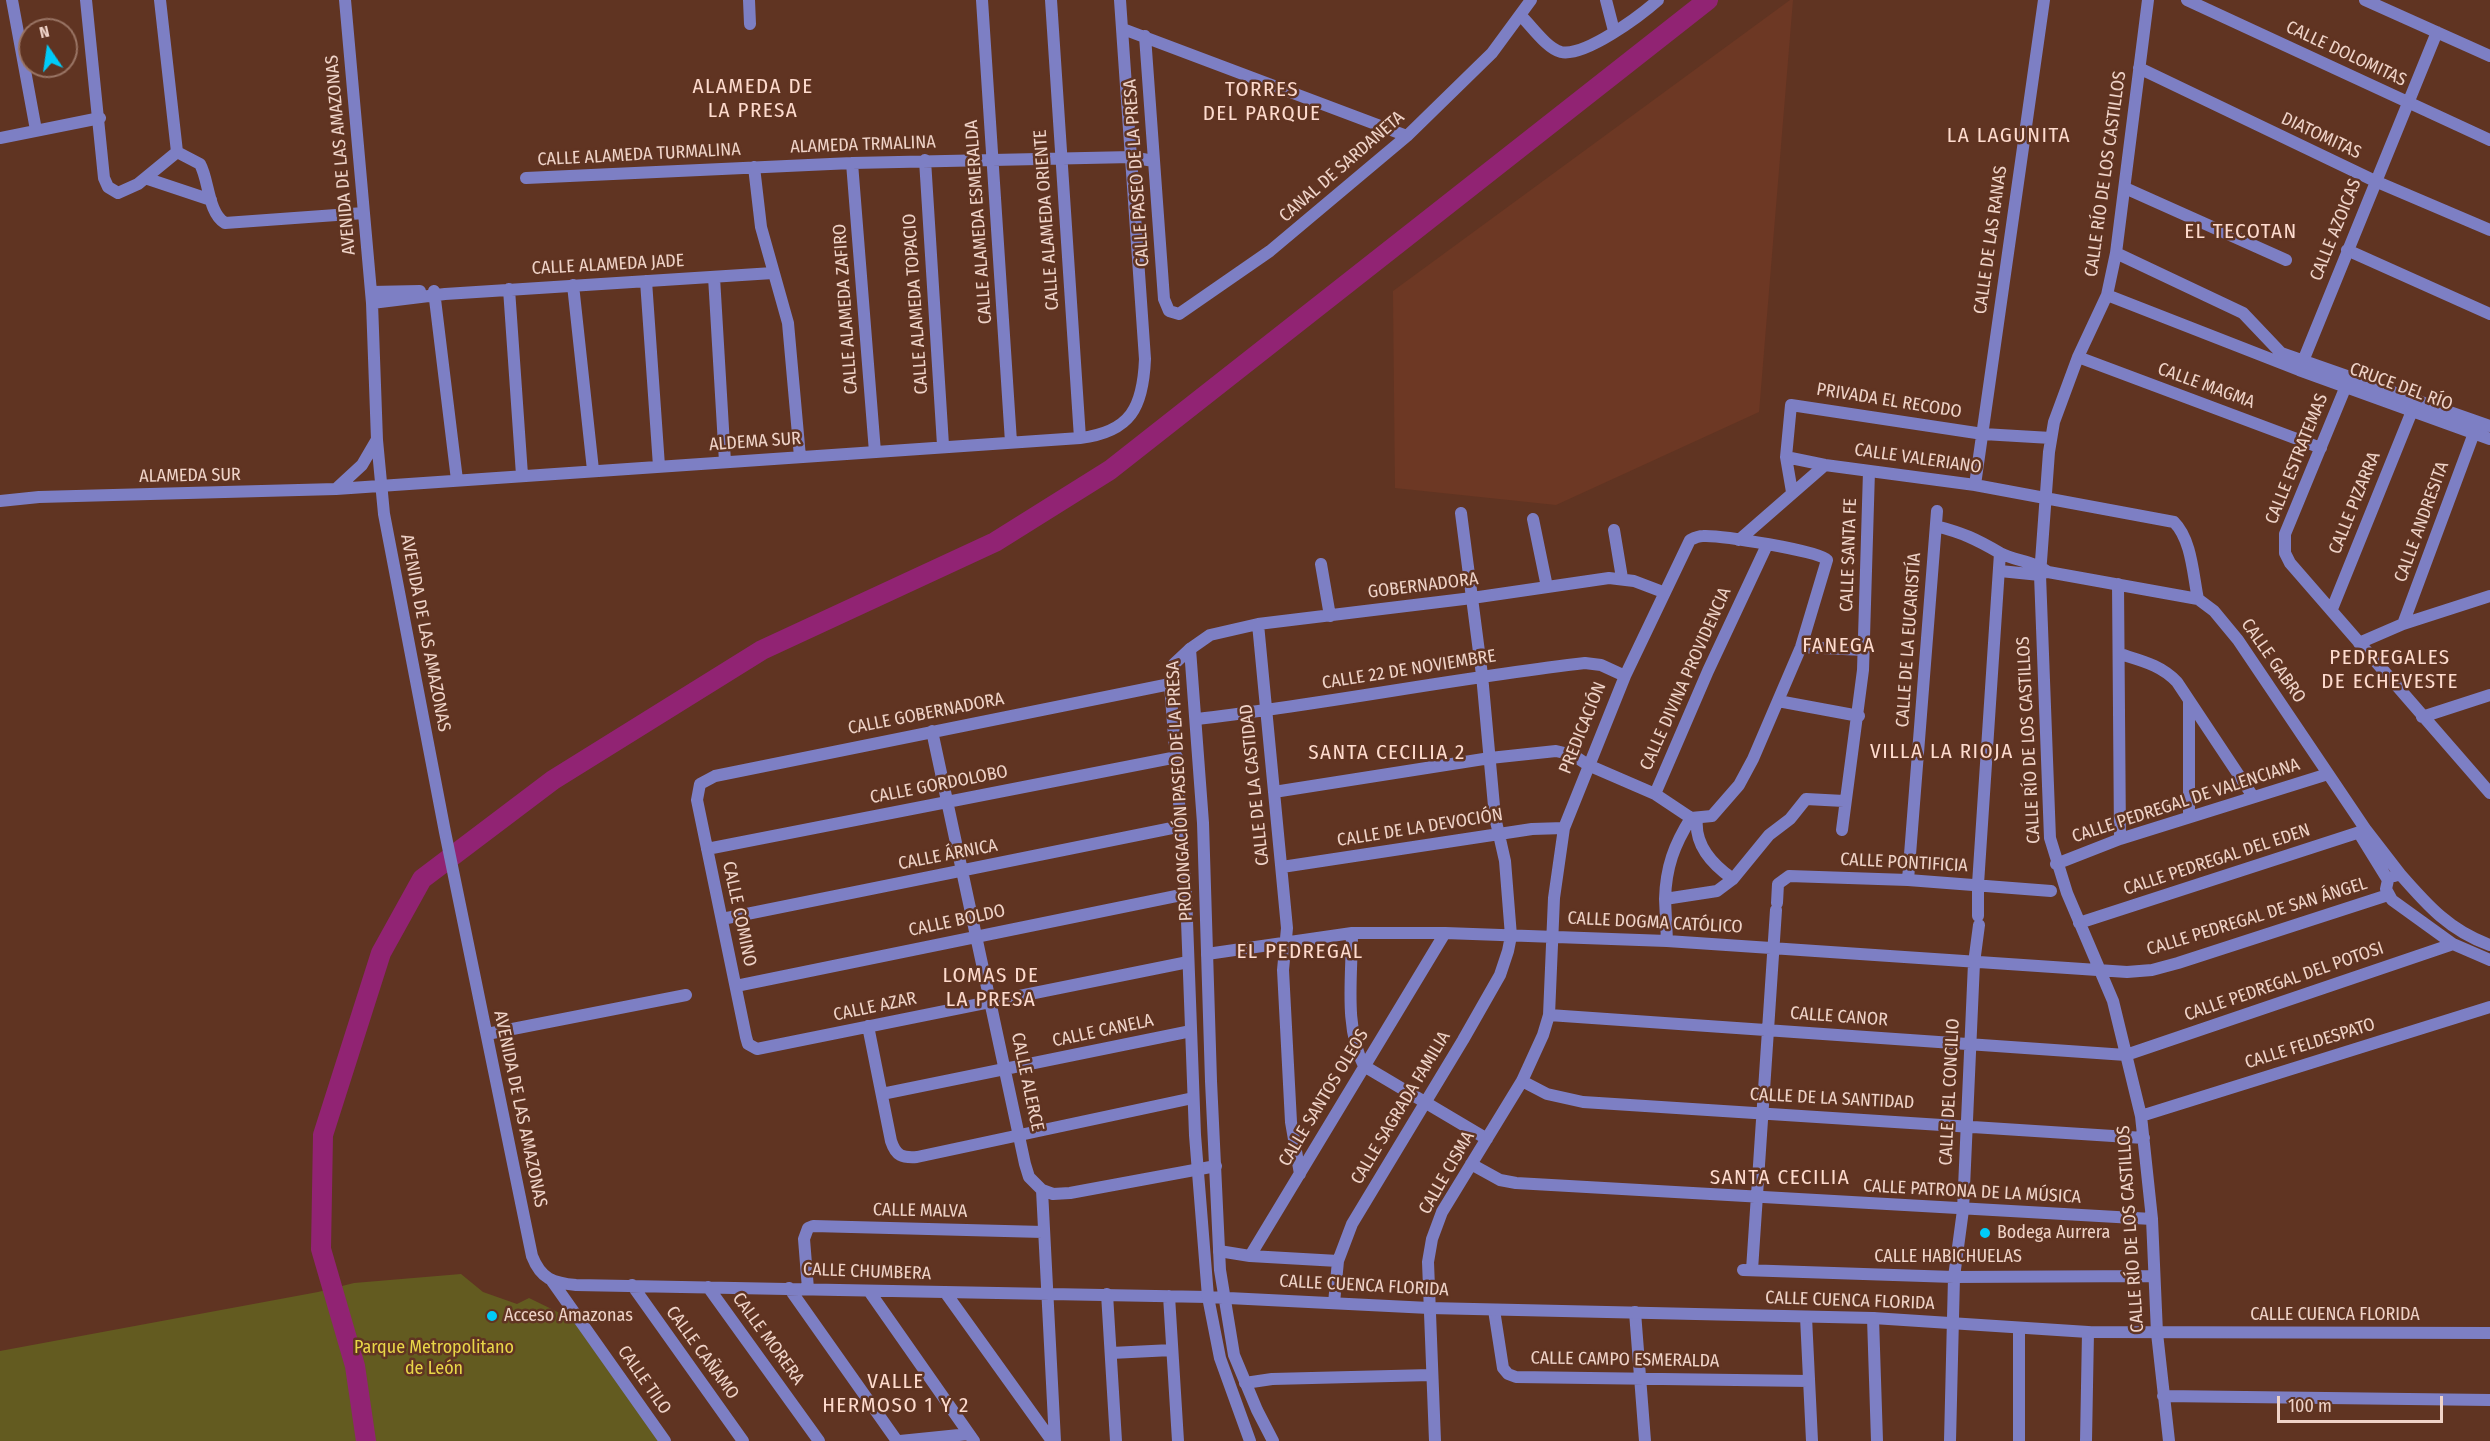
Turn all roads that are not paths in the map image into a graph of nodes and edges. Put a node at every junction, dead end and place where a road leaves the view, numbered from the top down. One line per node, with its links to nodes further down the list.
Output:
1 (12, 0): 26 (street)
2 (86, 0): 25 (street)
3 (160, 0): 30 (street)
4 (345, 0): 43 (street, AVENIDA DE LAS AMAZONAS)
5 (749, 0): 17 (street)
6 (982, 0): 34 (street, CALLE ALAMEDA ESMERALDA)
7 (1051, 0): 32 (street, CALLE ALAMEDA ORIENTE)
8 (1120, 0): 18 (street)
9 (1531, 0): 16 (street, CANAL DE SARDANETA)
10 (1606, 0): 19 (street)
11 (1658, 0): 19 (street)
12 (2044, 0): 64 (street, CALLE DE LAS RANAS)
13 (2148, 0): 23 (street, CALLE RÍO DE LOS CASTILLOS)
14 (2187, 0): 24 (street, CALLE DOLOMITAS)
15 (2365, 0): 20 (street)
16 (1520, 15): 19 (street); 27 (street, CANAL DE SARDANETA)
17 (750, 24)
18 (1123, 29): 21 (street); 31 (street)
19 (1614, 32)
20 (2437, 32): 22 (street); 24 (street, CALLE AZOICAS)
21 (1145, 36): 27 (street); 35 (street, CALLE PASEO DE LA PRESA)
22 (2490, 56)
23 (2139, 68): 40 (street, DIATOMITAS); 41 (street, CALLE RÍO DE LOS CASTILLOS)
24 (2407, 103): 29 (street, CALLE DOLOMITAS); 40 (street, CALLE AZOICAS)
25 (100, 118): 26 (street); 38 (street)
26 (36, 130): 28 (street)
27 (1407, 136): 56 (street, CANAL DE SARDANETA)
28 (0, 138)
29 (2490, 141)
30 (177, 152): 38 (street); 42 (street)
31 (1132, 157): 32 (street, ALAMEDA TRMALINA); 35 (street, ALAMEDA TRMALINA); 65 (street, ALDEMA SUR)
32 (1061, 159): 34 (street, ALAMEDA TRMALINA); 65 (street, CALLE ALAMEDA ORIENTE)
33 (925, 160): 34 (street, ALAMEDA TRMALINA); 36 (street, ALAMEDA TRMALINA); 70 (street, CALLE ALAMEDA TOPACIO)
34 (994, 160): 69 (street, CALLE ALAMEDA ESMERALDA)
35 (1153, 161): 56 (street, CALLE PASEO DE LA PRESA)
36 (852, 163): 37 (street, ALAMEDA TRMALINA); 72 (street, CALLE ALAMEDA ZAFIRO)
37 (754, 167): 39 (street, CALLE ALAMEDA TURMALINA); 48 (street)
38 (145, 178): 42 (street)
39 (526, 178)
40 (2375, 181): 44 (street, DIATOMITAS); 45 (street, CALLE AZOICAS)
41 (2125, 188): 46 (street, CALLE RÍO DE LOS CASTILLOS); 47 (street)
42 (212, 200): 43 (street)
43 (364, 213): 55 (street, AVENIDA DE LAS AMAZONAS)
44 (2490, 230)
45 (2347, 250): 57 (street); 59 (street, CALLE AZOICAS)
46 (2116, 253): 54 (street, CALLE RÍO DE LOS CASTILLOS); 59 (street)
47 (2286, 260)
48 (773, 273): 49 (street, CALLE ALAMEDA JADE); 73 (street)
49 (714, 277): 50 (street, CALLE ALAMEDA JADE); 75 (street)
50 (646, 281): 51 (street, CALLE ALAMEDA JADE); 77 (street)
51 (573, 285): 52 (street, CALLE ALAMEDA JADE); 78 (street)
52 (509, 289): 53 (street, CALLE ALAMEDA JADE); 80 (street)
53 (438, 294): 55 (street, CALLE ALAMEDA JADE); 81 (street)
54 (2108, 295): 58 (street, CALLE RÍO DE LOS CASTILLOS); 59 (street)
55 (371, 298): 68 (street, AVENIDA DE LAS AMAZONAS)
56 (1166, 306)
57 (2490, 314)
58 (2078, 357): 66 (street, CALLE RÍO DE LOS CASTILLOS); 71 (street, CALLE MAGMA)
59 (2301, 365): 60 (street, CRUCE DEL RÍO); 62 (street, CRUCE DEL RÍO)
60 (2346, 386): 61 (street, CRUCE DEL RÍO); 71 (street, CALLE ESTRATEMAS)
61 (2412, 411): 63 (street, CRUCE DEL RÍO); 106 (street, CALLE PIZARRA)
62 (2490, 426)
63 (2475, 433): 67 (street, CRUCE DEL RÍO); 109 (street, CALLE ANDRESITA)
64 (1983, 434): 66 (street, PRIVADA EL RECODO); 74 (street, PRIVADA EL RECODO); 82 (street, CALLE DE LAS RANAS)
65 (1080, 438): 69 (street, ALDEMA SUR)
66 (2051, 438): 86 (street, CALLE RÍO DE LOS CASTILLOS)
67 (2490, 439)
68 (377, 440): 83 (street, AVENIDA DE LAS AMAZONAS); 84 (street)
69 (1011, 442): 70 (street, ALDEMA SUR)
70 (943, 446): 72 (street, ALDEMA SUR)
71 (2321, 448): 106 (street, CALLE ESTRATEMAS)
72 (874, 452): 73 (street, ALDEMA SUR)
73 (800, 457): 75 (street, ALDEMA SUR)
74 (1786, 457): 76 (street, CALLE VALERIANO); 85 (street)
75 (725, 462): 77 (street, ALDEMA SUR)
76 (1826, 465): 79 (street, CALLE VALERIANO); 85 (street)
77 (658, 466): 78 (street, ALDEMA SUR)
78 (592, 470): 80 (street, ALDEMA SUR)
79 (1869, 471): 82 (street, CALLE VALERIANO); 113 (street, CALLE SANTA FE)
80 (522, 475): 81 (street, ALDEMA SUR)
81 (457, 480): 83 (street, ALDEMA SUR)
82 (1975, 484): 86 (street, CALLE VALERIANO)
83 (380, 485): 84 (street, ALAMEDA SUR); 182 (street, AVENIDA DE LAS AMAZONAS)
84 (336, 489): 87 (street, ALAMEDA SUR)
85 (1792, 492): 93 (street)
86 (2046, 498): 98 (street, CALLE RÍO DE LOS CASTILLOS); 105 (street, CALLE VALERIANO)
87 (0, 501)
88 (1937, 511): 91 (street, CALLE DE LA EUCARISTÍA)
89 (1461, 513): 104 (street, CALLE SAGRADA FAMILIA)
90 (1533, 519): 101 (street)
91 (1936, 526): 95 (street); 151 (street, CALLE DE LA EUCARISTÍA)
92 (1614, 530): 99 (street)
93 (1739, 540): 94 (street); 102 (street, PREDICACIÓN)
94 (1767, 545): 111 (street); 133 (street, CALLE DIVINA PROVIDENCIA)
95 (2000, 553): 97 (street, CALLE DEL CONCILIO); 98 (street)
96 (1321, 564): 107 (street)
97 (2000, 571): 98 (street); 152 (street, CALLE DEL CONCILIO)
98 (2043, 571): 100 (street); 146 (street, CALLE RÍO DE LOS CASTILLOS)
99 (1622, 578): 101 (street, GOBERNADORA); 102 (street, GOBERNADORA)
100 (2118, 585): 105 (street); 114 (street)
101 (1547, 587): 104 (street, GOBERNADORA)
102 (1663, 592): 116 (street, PREDICACIÓN)
103 (2489, 593): 109 (street)
104 (1472, 598): 107 (street, GOBERNADORA); 115 (street, CALLE SAGRADA FAMILIA)
105 (2198, 599): 129 (street, CALLE GABRO)
106 (2332, 609): 110 (street, CALLE ESTRATEMAS)
107 (1330, 616): 108 (street, GOBERNADORA)
108 (1258, 624): 112 (street, GOBERNADORA); 121 (street, CALLE DE LA CASTIDAD)
109 (2403, 624): 110 (street)
110 (2359, 643): 123 (street, CALLE ESTRATEMAS)
111 (1801, 647): 113 (street); 120 (street)
112 (1190, 649): 117 (street, PROLONGACIÓN PASEO DE LA PRESA); 124 (street, PROLONGACIÓN PASEO DE LA PRESA)
113 (1864, 650): 122 (street, CALLE SANTA FE)
114 (2120, 654): 119 (street); 144 (street)
115 (1482, 675): 116 (street, CALLE 22 DE NOVIEMBRE); 121 (street, CALLE 22 DE NOVIEMBRE); 127 (street, CALLE SAGRADA FAMILIA)
116 (1625, 676): 128 (street, PREDICACIÓN)
117 (1170, 684): 125 (street, CALLE GOBERNADORA); 126 (street, PROLONGACIÓN PASEO DE LA PRESA)
118 (2490, 696): 123 (street)
119 (2189, 701): 134 (street); 137 (street)
120 (1778, 702): 122 (street); 138 (street)
121 (1265, 711): 124 (street, CALLE 22 DE NOVIEMBRE); 131 (street, CALLE DE LA CASTIDAD)
122 (1858, 716): 136 (street)
123 (2422, 717): 132 (street, CALLE ESTRATEMAS)
124 (1197, 718): 169 (street, PROLONGACIÓN PASEO DE LA PRESA)
125 (932, 731): 130 (street, CALLE GOBERNADORA); 135 (street, CALLE ALERCE)
126 (1177, 757): 135 (street, CALLE GORDOLOBO); 139 (street, PROLONGACIÓN PASEO DE LA PRESA)
127 (1490, 758): 128 (street, CALLE DIVINA PROVIDENCIA); 131 (street, CALLE DIVINA PROVIDENCIA); 143 (street, CALLE SAGRADA FAMILIA)
128 (1588, 765): 133 (street, CALLE DIVINA PROVIDENCIA); 140 (street, PREDICACIÓN)
129 (2328, 774): 134 (street, CALLE PEDREGAL DE VALENCIANA); 142 (street, CALLE GABRO)
130 (697, 792): 145 (street, CALLE COMINO)
131 (1274, 792): 147 (street, CALLE DE LA CASTIDAD)
132 (2490, 793)
133 (1655, 794): 138 (street)
134 (2252, 795): 137 (street, CALLE PEDREGAL DE VALENCIANA)
135 (947, 801): 145 (street, CALLE GORDOLOBO); 148 (street, CALLE ALERCE)
136 (1844, 801): 141 (street); 150 (street)
137 (2189, 816): 144 (street, CALLE PEDREGAL DE VALENCIANA)
138 (1694, 818): 150 (street); 156 (street)
139 (1182, 826): 148 (street, CALLE ÁRNICA); 154 (street, PROLONGACIÓN PASEO DE LA PRESA)
140 (1564, 828): 143 (street, CALLE DE LA DEVOCIÓN); 163 (street, PREDICACIÓN)
141 (1842, 830)
142 (2363, 831): 149 (street, CALLE GABRO); 158 (street, CALLE PEDREGAL DEL EDEN)
143 (1500, 835): 147 (street, CALLE DE LA DEVOCIÓN); 162 (street, CALLE SAGRADA FAMILIA)
144 (2120, 839): 146 (street, CALLE PEDREGAL DE VALENCIANA)
145 (707, 849): 157 (street, CALLE COMINO)
146 (2056, 864): 158 (street, CALLE RÍO DE LOS CASTILLOS)
147 (1282, 867): 164 (street, CALLE DE LA CASTIDAD)
148 (963, 870): 157 (street, CALLE ÁRNICA); 161 (street, CALLE ALERCE)
149 (2394, 877): 155 (street); 167 (street, CALLE GABRO)
150 (1733, 879): 156 (street)
151 (1908, 880): 152 (street, CALLE PONTIFICIA); 168 (street, CALLE PONTIFICIA)
152 (1978, 884): 153 (street, CALLE PONTIFICIA); 172 (street, CALLE DEL CONCILIO)
153 (2050, 891)
154 (1186, 894): 161 (street, CALLE BOLDO); 171 (street, PROLONGACIÓN PASEO DE LA PRESA)
155 (2388, 895): 166 (street); 173 (street, CALLE PEDREGAL DE SAN ÁNGEL)
156 (1665, 899): 165 (street)
157 (722, 919): 174 (street, CALLE COMINO)
158 (2079, 923): 173 (street, CALLE RÍO DE LOS CASTILLOS)
159 (1352, 933): 160 (street, CALLE DOGMA CATÓLICO); 164 (street, CALLE DOGMA CATÓLICO); 186 (street)
160 (1445, 933): 162 (street, CALLE DOGMA CATÓLICO); 186 (street, CALLE SANTOS OLEOS)
161 (978, 935): 174 (street, CALLE BOLDO); 176 (street, CALLE ALERCE)
162 (1510, 936): 163 (street, CALLE DOGMA CATÓLICO); 191 (street, CALLE SAGRADA FAMILIA)
163 (1553, 936): 165 (street, CALLE DOGMA CATÓLICO); 178 (street, CALLE CISMA)
164 (1286, 941): 169 (street, CALLE DOGMA CATÓLICO); 201 (street, CALLE DE LA CASTIDAD)
165 (1667, 941): 168 (street, CALLE DOGMA CATÓLICO)
166 (2453, 944): 170 (street); 185 (street, CALLE PEDREGAL DEL POTOSI)
167 (2490, 945)
168 (1775, 948): 172 (street, CALLE DOGMA CATÓLICO); 181 (street, CALLE PONTIFICIA)
169 (1207, 954): 199 (street, PROLONGACIÓN PASEO DE LA PRESA)
170 (2490, 960)
171 (1188, 963): 176 (street, CALLE AZAR); 180 (street, PROLONGACIÓN PASEO DE LA PRESA)
172 (1974, 963): 173 (street, CALLE DOGMA CATÓLICO); 184 (street, CALLE DEL CONCILIO)
173 (2101, 972): 185 (street, CALLE RÍO DE LOS CASTILLOS)
174 (736, 986): 183 (street, CALLE COMINO)
175 (686, 994): 182 (street)
176 (991, 1001): 179 (street, CALLE AZAR); 187 (street, CALLE ALERCE)
177 (2490, 1007): 193 (street, CALLE FELDESPATO)
178 (1549, 1015): 181 (street, CALLE CANOR); 188 (street, CALLE CISMA)
179 (868, 1026): 183 (street, CALLE AZAR); 189 (street)
180 (1191, 1031): 187 (street, CALLE CANELA); 190 (street, PROLONGACIÓN PASEO DE LA PRESA)
181 (1769, 1031): 184 (street, CALLE CANOR); 192 (street, CALLE PONTIFICIA)
182 (487, 1034): 213 (street, AVENIDA DE LAS AMAZONAS)
183 (748, 1044)
184 (1972, 1044): 185 (street, CALLE CANOR); 194 (street, CALLE DEL CONCILIO)
185 (2126, 1055): 193 (street, CALLE RÍO DE LOS CASTILLOS)
186 (1364, 1066): 191 (street); 201 (street, CALLE SANTOS OLEOS)
187 (1005, 1070): 189 (street, CALLE CANELA); 195 (street, CALLE ALERCE)
188 (1522, 1081): 192 (street, CALLE DE LA SANTIDAD); 197 (street, CALLE CISMA)
189 (882, 1094): 195 (street)
190 (1193, 1098): 195 (street); 200 (street, PROLONGACIÓN PASEO DE LA PRESA)
191 (1424, 1104): 197 (street); 209 (street, CALLE SAGRADA FAMILIA)
192 (1763, 1113): 194 (street, CALLE DE LA SANTIDAD); 203 (street, CALLE PONTIFICIA)
193 (2141, 1116): 196 (street, CALLE RÍO DE LOS CASTILLOS)
194 (1966, 1124): 196 (street, CALLE DE LA SANTIDAD); 204 (street, CALLE DEL CONCILIO)
195 (1020, 1136): 202 (street, CALLE ALERCE)
196 (2144, 1138): 205 (street, CALLE RÍO DE LOS CASTILLOS)
197 (1486, 1139): 198 (street, CALLE CISMA)
198 (1471, 1164): 203 (street, CALLE PATRONA DE LA MÚSICA); 226 (street, CALLE CISMA)
199 (1216, 1167): 200 (street); 207 (street, PROLONGACIÓN PASEO DE LA PRESA)
200 (1197, 1169): 202 (street); 223 (street, PROLONGACIÓN PASEO DE LA PRESA)
201 (1300, 1174): 208 (street, CALLE SANTOS OLEOS)
202 (1041, 1190): 206 (street, CALLE ALERCE)
203 (1757, 1198): 204 (street, CALLE PATRONA DE LA MÚSICA); 210 (street, CALLE PONTIFICIA)
204 (1963, 1210): 205 (street, CALLE PATRONA DE LA MÚSICA); 212 (street, CALLE DEL CONCILIO)
205 (2152, 1219): 211 (street, CALLE RÍO DE LOS CASTILLOS)
206 (1043, 1232): 217 (street, CALLE MALVA); 220 (street, CALLE ALERCE)
207 (1219, 1251): 208 (street); 224 (street, PROLONGACIÓN PASEO DE LA PRESA)
208 (1250, 1256): 209 (street)
209 (1338, 1261): 225 (street, CALLE SAGRADA FAMILIA)
210 (1747, 1270): 212 (street, CALLE HABICHUELAS)
211 (2153, 1276): 212 (street, CALLE HABICHUELAS); 234 (street, CALLE RÍO DE LOS CASTILLOS)
212 (1954, 1277): 231 (street, CALLE DEL CONCILIO)
213 (552, 1281): 214 (street, CALLE CHUMBERA); 245 (street, CALLE TILO)
214 (632, 1285): 215 (street, CALLE CHUMBERA); 246 (street, CALLE CAÑAMO)
215 (708, 1287): 216 (street, CALLE CHUMBERA); 247 (street, CALLE MORERA)
216 (789, 1288): 217 (street, CALLE CHUMBERA); 248 (street)
217 (808, 1289): 218 (street, CALLE CHUMBERA)
218 (869, 1291): 219 (street, CALLE CHUMBERA); 244 (street)
219 (945, 1292): 220 (street, CALLE CHUMBERA); 249 (street)
220 (1046, 1293): 221 (street, CALLE CHUMBERA); 249 (street, CALLE ALERCE)
221 (1107, 1294): 222 (street, CALLE CHUMBERA); 237 (street)
222 (1169, 1296): 223 (street, CALLE CHUMBERA); 236 (street)
223 (1208, 1297): 224 (street, CALLE CUENCA FLORIDA); 252 (street)
224 (1224, 1298): 225 (street, CALLE CUENCA FLORIDA); 241 (street)
225 (1334, 1303): 226 (street, CALLE CUENCA FLORIDA)
226 (1429, 1308): 227 (street, CALLE CUENCA FLORIDA); 238 (street, CALLE CISMA)
227 (1494, 1310): 228 (street, CALLE CUENCA FLORIDA); 239 (street, CALLE CAMPO ESMERALDA)
228 (1635, 1312): 229 (street, CALLE CUENCA FLORIDA); 239 (street)
229 (1806, 1317): 230 (street, CALLE CUENCA FLORIDA); 240 (street)
230 (1873, 1318): 231 (street, CALLE CUENCA FLORIDA); 257 (street)
231 (1952, 1324): 232 (street, CALLE CUENCA FLORIDA); 258 (street, CALLE DEL CONCILIO)
232 (2019, 1328): 233 (street, CALLE CUENCA FLORIDA); 259 (street)
233 (2088, 1332): 234 (street, CALLE CUENCA FLORIDA); 260 (street)
234 (2157, 1333): 235 (street, CALLE CUENCA FLORIDA); 242 (street, CALLE RÍO DE LOS CASTILLOS)
235 (2490, 1333)
236 (1172, 1350): 237 (street); 251 (street)
237 (1111, 1353): 250 (street)
238 (1431, 1375): 241 (street); 254 (street, CALLE CISMA)
239 (1641, 1379): 240 (street, CALLE CAMPO ESMERALDA); 255 (street)
240 (1809, 1381): 256 (street)
241 (1245, 1383): 253 (street)
242 (2163, 1396): 243 (street); 261 (street, CALLE RÍO DE LOS CASTILLOS)
243 (2490, 1400)
244 (971, 1437): 248 (street)
245 (665, 1441)
246 (743, 1441)
247 (819, 1441)
248 (898, 1441)
249 (1054, 1441)
250 (1116, 1441)
251 (1178, 1441)
252 (1250, 1441)
253 (1274, 1441)
254 (1435, 1441)
255 (1645, 1441)
256 (1812, 1441)
257 (1877, 1441)
258 (1950, 1441)
259 (2019, 1441)
260 (2086, 1441)
261 (2169, 1441)

